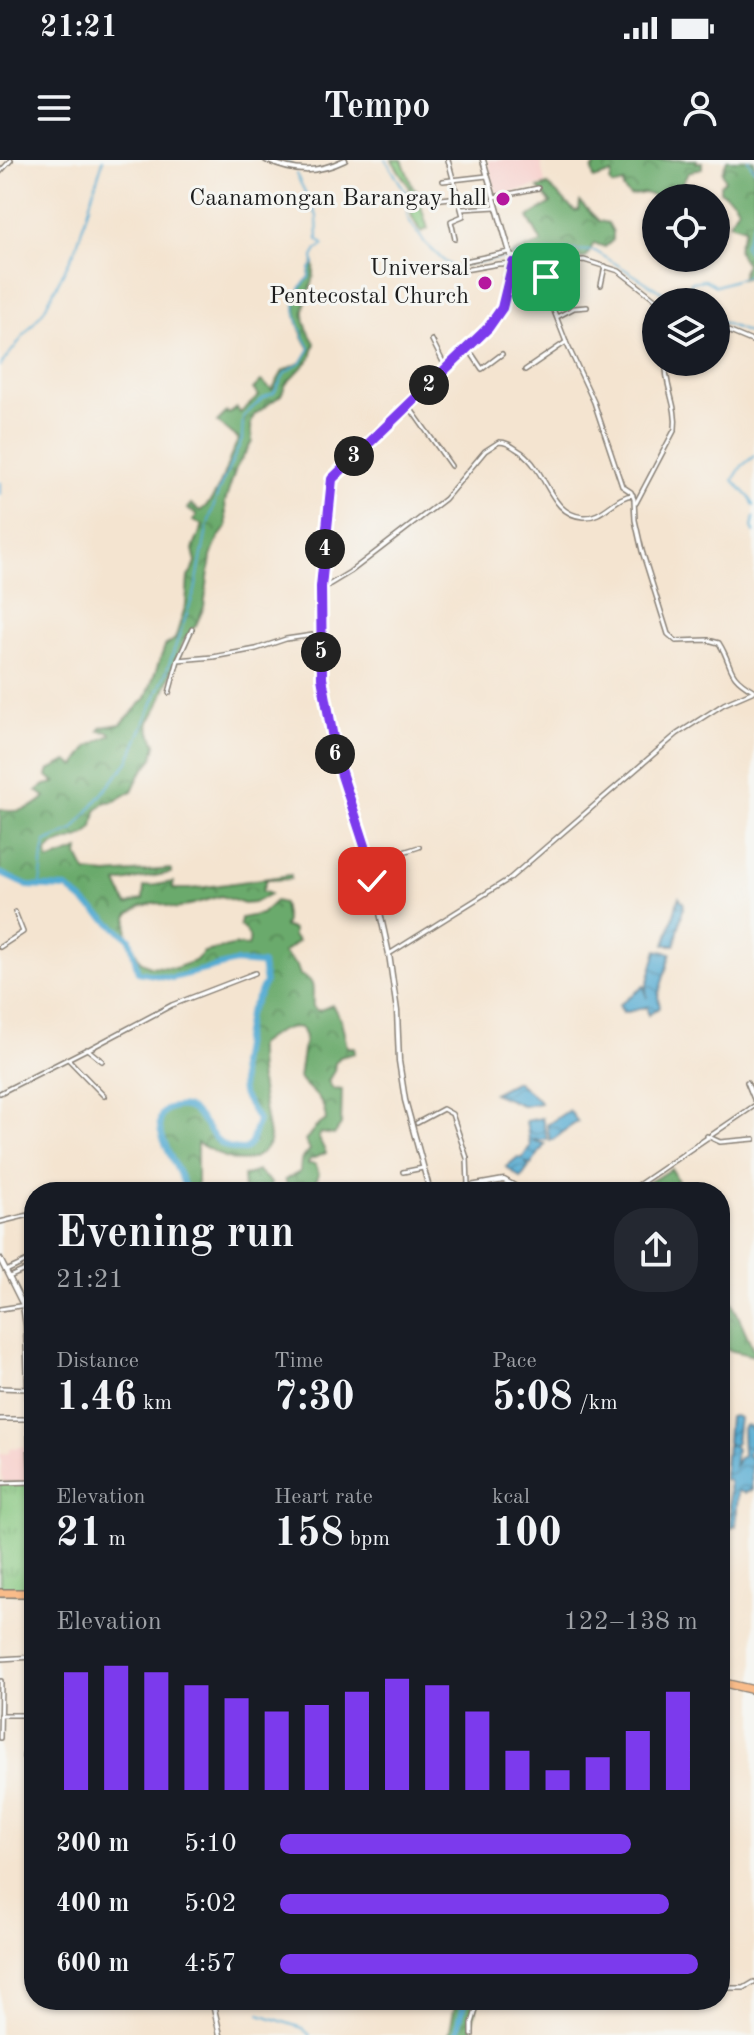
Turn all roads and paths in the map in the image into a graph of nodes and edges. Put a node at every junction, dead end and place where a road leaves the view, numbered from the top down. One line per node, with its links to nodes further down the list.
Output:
1 (11, 160): 6 (street)
2 (266, 160): 3 (street)
3 (345, 160)
4 (448, 160): 8 (street)
5 (483, 160): 7 (street)
6 (0, 172)
7 (487, 176): 8 (street); 12 (street)
8 (454, 179): 9 (street); 11 (street)
9 (443, 181)
10 (538, 188): 12 (street)
11 (459, 197): 13 (street); 15 (street)
12 (494, 197): 14 (street)
13 (433, 200)
14 (496, 207): 15 (street); 17 (street)
15 (462, 209): 16 (street)
16 (455, 239)
17 (509, 252): 18 (street); 20 (street)
18 (465, 261)
19 (550, 261): 20 (street); 21 (street); 26 (street)
20 (513, 263): 22 (street); 31 (street)
21 (605, 266): 23 (street); 24 (street)
22 (442, 267)
23 (601, 285)
24 (642, 289)
25 (587, 307): 26 (street)
26 (556, 318): 29 (street)
27 (730, 332): 30 (street)
28 (432, 340): 33 (street)
29 (566, 342): 34 (street); 38 (street)
30 (754, 342)
31 (468, 348): 32 (street); 33 (street)
32 (502, 354)
33 (446, 368): 36 (street)
34 (525, 370)
35 (668, 376): 39 (street)
36 (408, 405): 37 (street); 40 (street)
37 (451, 466)
38 (633, 495): 39 (street); 40 (street)
39 (635, 504): 44 (street)
40 (321, 589): 42 (street)
41 (192, 629): 43 (street)
42 (320, 634): 43 (street); 47 (street)
43 (178, 660): 45 (street)
44 (754, 691): 50 (street)
45 (169, 693)
46 (419, 847): 47 (street)
47 (369, 863): 50 (street)
48 (15, 912): 49 (street)
49 (0, 947)
50 (389, 954): 63 (street)
51 (255, 973): 52 (street)
52 (89, 1049): 53 (street); 54 (street)
53 (67, 1058): 56 (street); 57 (street)
54 (102, 1061)
55 (747, 1082): 58 (street)
56 (0, 1093)
57 (104, 1096)
58 (754, 1099)
59 (754, 1106): 61 (street)
60 (417, 1123): 66 (street)
61 (707, 1136): 62 (street); 67 (street)
62 (754, 1139)
63 (423, 1168): 64 (street); 65 (street)
64 (403, 1172)
65 (428, 1182)
66 (468, 1182)
67 (642, 1182)
68 (24, 1216): 69 (street)
69 (0, 1222)
70 (0, 1259): 73 (street)
71 (24, 1263): 73 (street)
72 (24, 1270): 74 (street)
73 (6, 1271): 74 (street)
74 (9, 1277): 75 (street)
75 (23, 1305): 76 (street); 77 (street)
76 (0, 1309)
77 (24, 1310)
78 (0, 1388): 79 (street)
79 (24, 1391)
80 (0, 1419): 81 (street)
81 (24, 1419)
82 (24, 1482): 83 (street)
83 (0, 1483)
84 (0, 1593): 85 (highway)
85 (24, 1593)
86 (24, 1658): 87 (street)
87 (0, 1659)
88 (1, 1681): 91 (street)
89 (730, 1684): 90 (highway)
90 (754, 1690)
91 (1, 1715): 92 (street); 93 (street)
92 (24, 1715)
93 (0, 1738)
94 (754, 1982): 95 (street)
95 (730, 1988)
96 (214, 2010): 98 (street)
97 (476, 2010): 99 (street)
98 (220, 2035)
99 (472, 2035)

